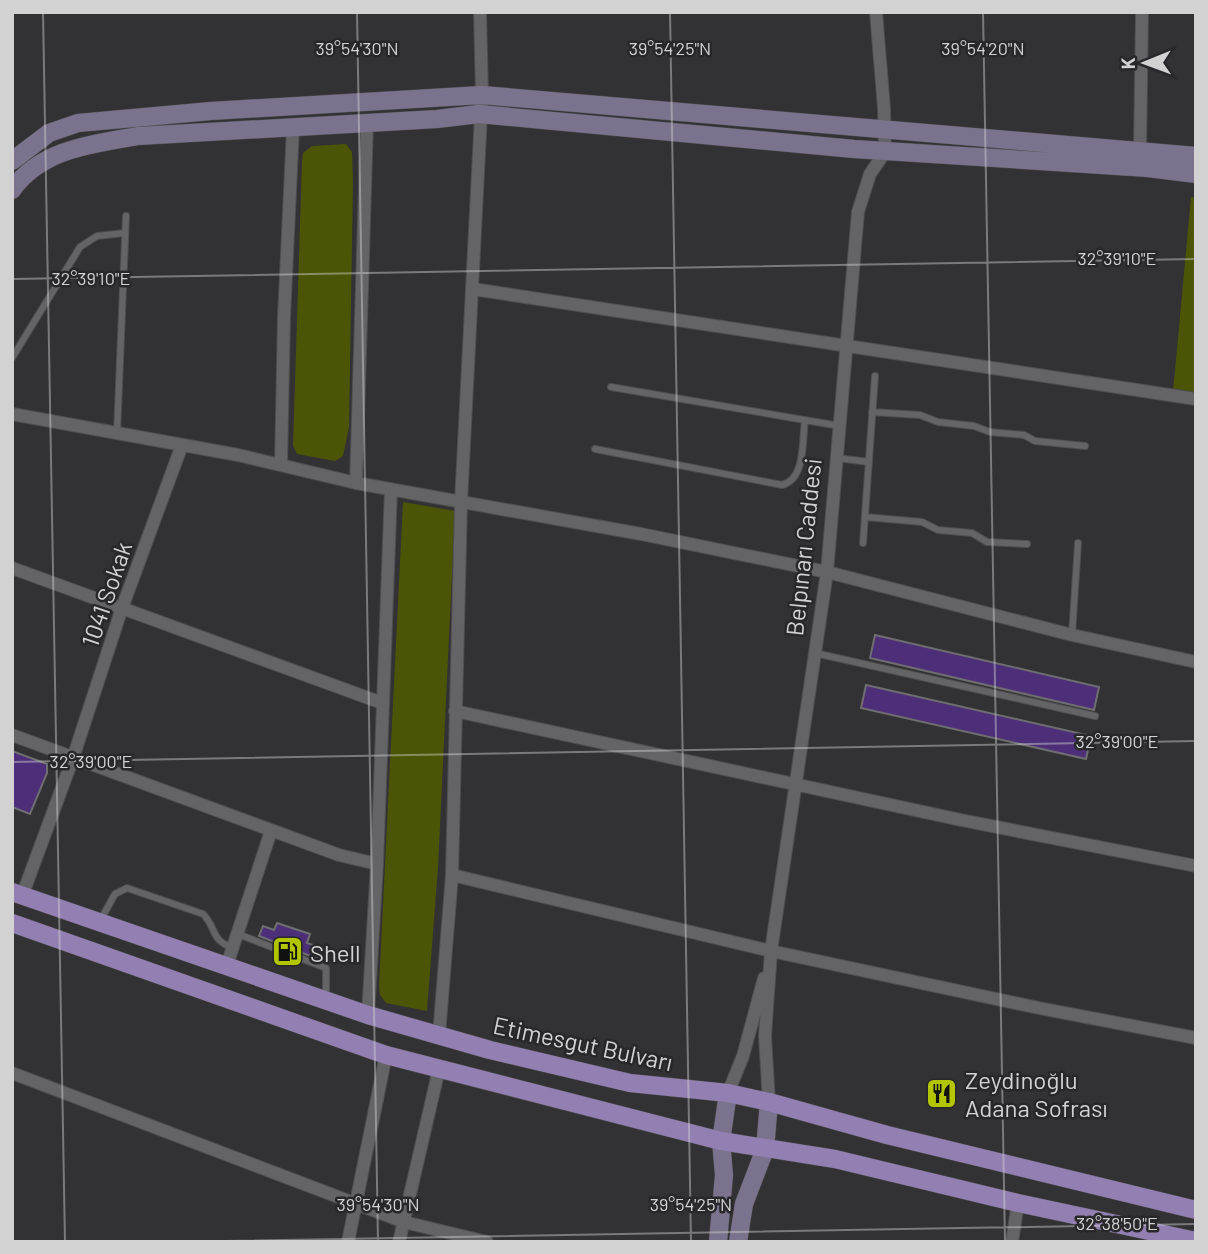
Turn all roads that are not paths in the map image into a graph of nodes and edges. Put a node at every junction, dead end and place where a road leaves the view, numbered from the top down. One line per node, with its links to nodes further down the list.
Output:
1 (480, 12): 4 (street)
2 (876, 12): 7 (street)
3 (1142, 12): 8 (street)
4 (481, 104): 5 (main road); 7 (main road); 9 (main road); 11 (main road); 16 (street)
5 (367, 123): 6 (main road); 33 (street)
6 (293, 128): 13 (main road); 32 (street)
7 (885, 128): 8 (main road); 9 (street)
8 (1140, 151): 10 (main road)
9 (885, 152): 12 (main road); 17 (street, Belpınarı Caddesi)
10 (1196, 156)
11 (12, 161)
12 (1196, 174)
13 (12, 190)
14 (126, 216): 15 (lane)
15 (125, 233): 18 (lane); 26 (lane)
16 (473, 289): 17 (street); 35 (street)
17 (847, 347): 21 (street); 25 (street, Belpınarı Caddesi)
18 (12, 358)
19 (875, 376): 22 (lane)
20 (611, 387): 24 (lane)
21 (1196, 399)
22 (872, 412): 28 (lane); 31 (lane)
23 (12, 414): 26 (street)
24 (805, 420): 25 (lane); 29 (lane)
25 (840, 426): 30 (street, Belpınarı Caddesi)
26 (117, 433): 27 (street)
27 (182, 445): 32 (street); 42 (street, 1041 Sokak)
28 (1085, 446)
29 (595, 449)
30 (837, 458): 31 (lane); 41 (street, Belpınarı Caddesi)
31 (869, 461): 36 (lane)
32 (281, 465): 33 (street)
33 (356, 483): 34 (street)
34 (391, 489): 35 (street); 46 (street)
35 (461, 502): 41 (street); 47 (street)
36 (865, 517): 37 (lane); 39 (lane)
37 (863, 543)
38 (1078, 543): 43 (lane)
39 (1027, 544)
40 (12, 568): 42 (street)
41 (827, 572): 43 (street); 44 (street, Belpınarı Caddesi)
42 (122, 608): 46 (street); 50 (street, 1041 Sokak)
43 (1072, 635): 45 (street)
44 (815, 653): 48 (lane); 51 (street, Belpınarı Caddesi)
45 (1196, 662)
46 (382, 703): 53 (street)
47 (455, 711): 51 (street); 55 (street)
48 (1095, 716)
49 (12, 735): 50 (street)
50 (73, 758): 52 (street); 56 (street, 1041 Sokak)
51 (796, 785): 54 (street); 60 (street, Belpınarı Caddesi)
52 (271, 831): 53 (street); 59 (street)
53 (377, 864): 63 (street)
54 (1196, 866)
55 (452, 876): 60 (street); 64 (street)
56 (17, 894): 57 (main road, Etimesgut Bulvarı)
57 (99, 922): 61 (main road, Etimesgut Bulvarı); 61 (lane)
58 (12, 923): 66 (main road)
59 (237, 934): 61 (street); 62 (lane)
60 (771, 951): 65 (street); 69 (street, Belpınarı Caddesi); 70 (street, Belpınarı Caddesi)
61 (230, 957): 62 (main road, Etimesgut Bulvarı)
62 (326, 1000): 63 (main road, Etimesgut Bulvarı)
63 (368, 1014): 64 (main road, Etimesgut Bulvarı)
64 (439, 1035): 69 (main road, Etimesgut Bulvarı)
65 (1196, 1038)
66 (386, 1055): 67 (main road); 73 (street)
67 (439, 1069): 71 (main road); 76 (street)
68 (12, 1073): 73 (street)
69 (729, 1093): 70 (main road, Etimesgut Bulvarı); 71 (main road, Belpınarı Caddesi)
70 (769, 1102): 72 (main road, Belpınarı Caddesi); 75 (main road, Etimesgut Bulvarı)
71 (721, 1140): 72 (main road); 81 (main road, Belpınarı Caddesi)
72 (765, 1149): 74 (main road); 82 (main road, Belpınarı Caddesi)
73 (356, 1203): 76 (street); 78 (street)
74 (1018, 1203): 77 (main road); 83 (street)
75 (1196, 1210)
76 (404, 1222): 79 (street); 80 (street)
77 (1196, 1241)
78 (348, 1242)
79 (398, 1242)
80 (487, 1242)
81 (718, 1242)
82 (738, 1242)
83 (1012, 1242)

